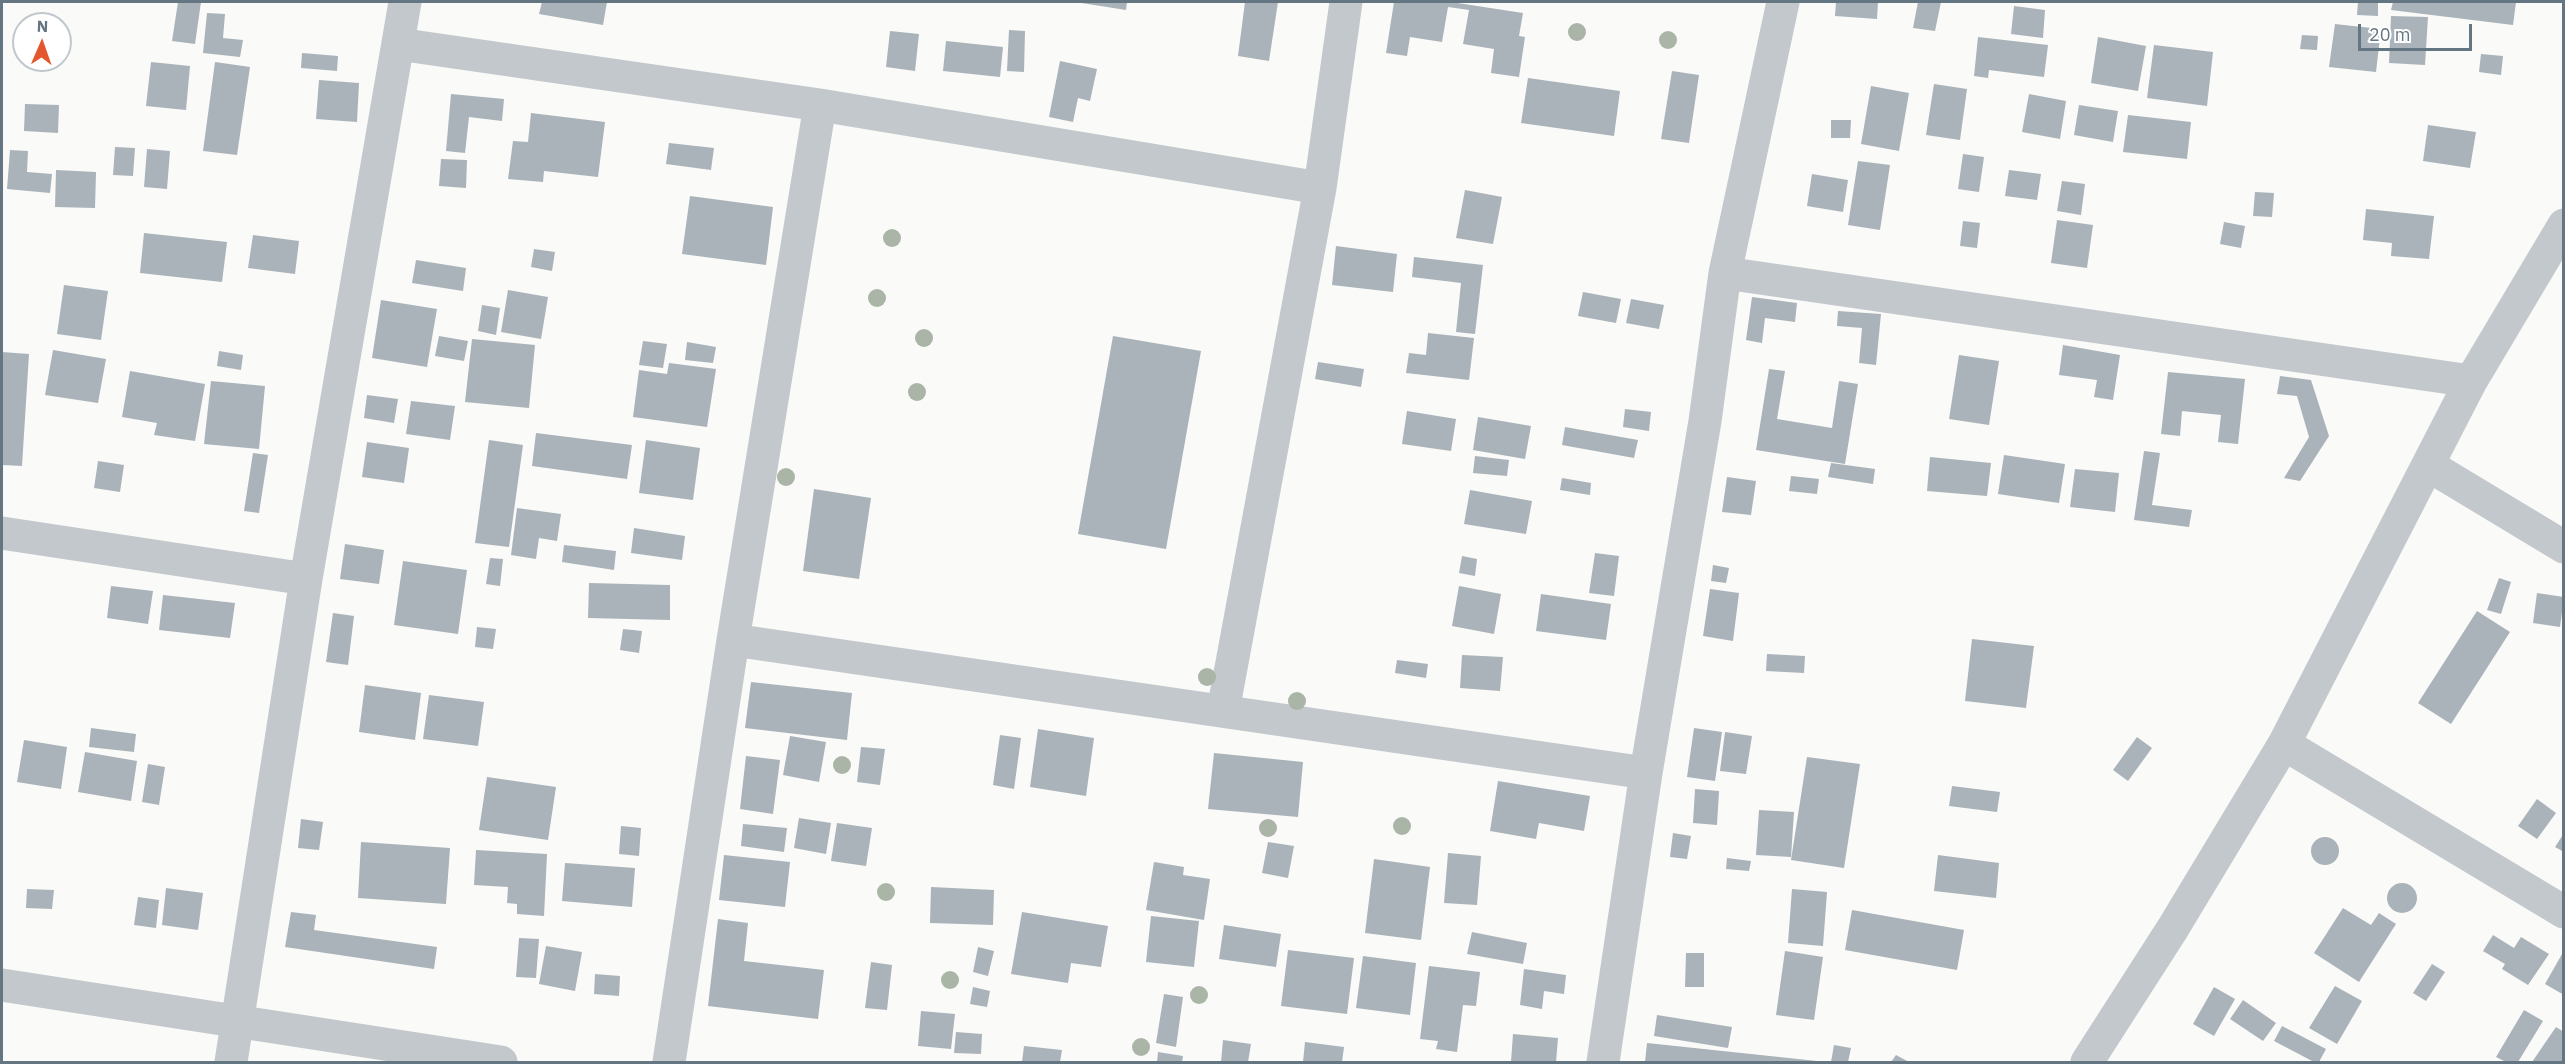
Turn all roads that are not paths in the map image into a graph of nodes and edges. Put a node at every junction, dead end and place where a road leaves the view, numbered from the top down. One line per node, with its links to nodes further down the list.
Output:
1 (405, 2): 4 (street)
2 (1346, 2): 6 (street)
3 (1783, 2): 8 (street)
4 (398, 44): 5 (street); 13 (street)
5 (820, 105): 6 (street); 14 (street)
6 (1320, 188): 15 (street)
7 (2564, 225): 9 (street)
8 (1725, 273): 9 (street); 17 (street)
9 (2471, 381): 10 (street)
10 (2428, 465): 12 (street); 16 (street)
11 (2, 533): 13 (street)
12 (2564, 547)
13 (306, 579): 20 (street)
14 (733, 640): 15 (street); 23 (street)
15 (1223, 711): 17 (street)
16 (2284, 744): 18 (street); 25 (street)
17 (1646, 773): 24 (street)
18 (2564, 912)
19 (2, 985): 20 (street)
20 (237, 1021): 21 (street); 22 (street)
21 (231, 1062)
22 (501, 1062)
23 (669, 1062)
24 (1604, 1062)
25 (2087, 1062)

